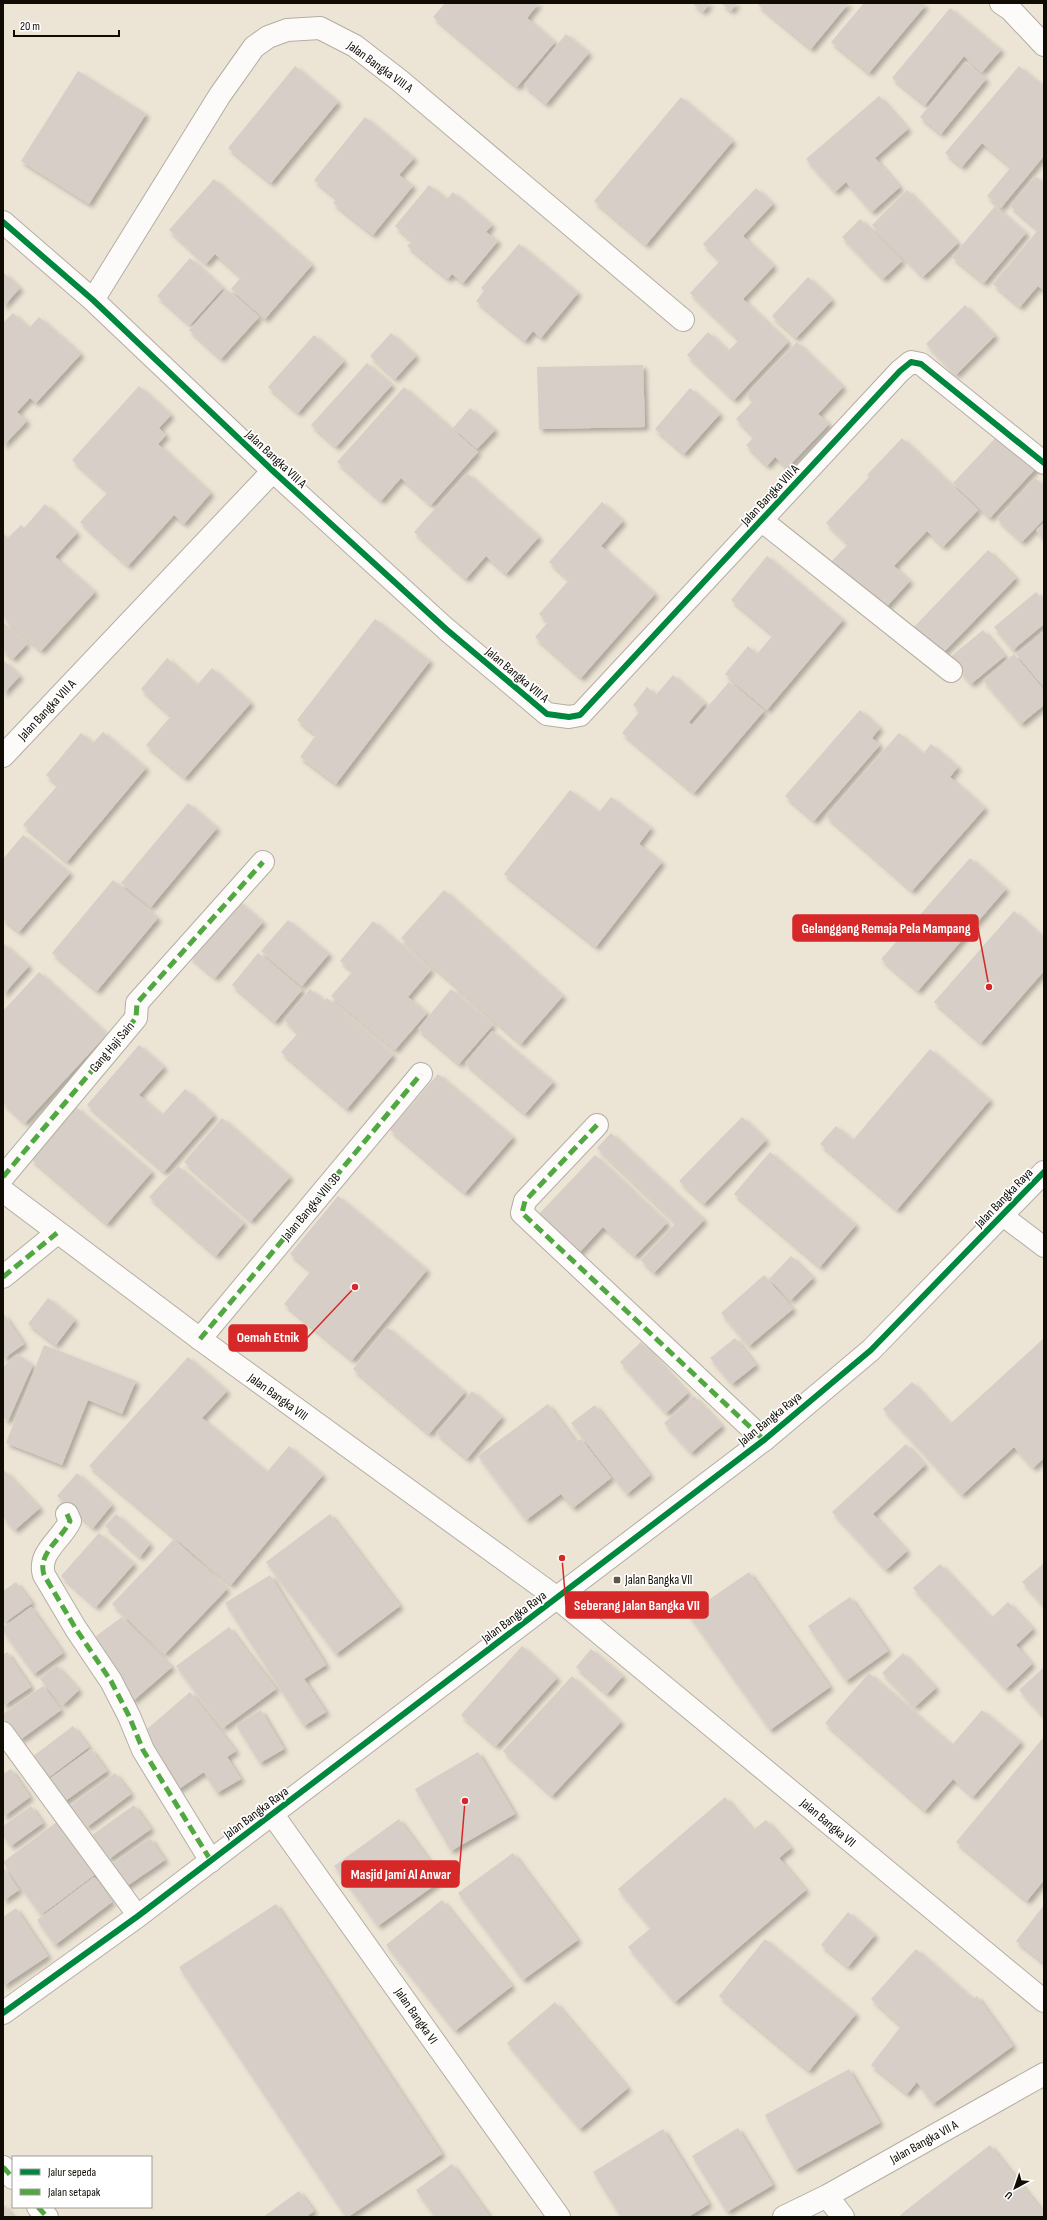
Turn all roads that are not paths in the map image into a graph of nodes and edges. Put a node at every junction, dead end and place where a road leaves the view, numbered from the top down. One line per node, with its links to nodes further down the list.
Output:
1 (1001, 3): 2 (street)
2 (1044, 45)
3 (3, 222): 4 (street, Jalan Bangka VIII A)
4 (92, 300): 5 (street, Jalan Bangka VIII A); 7 (street, Jalan Bangka VIII A)
5 (683, 320)
6 (1044, 463): 8 (street, Jalan Bangka VIII A)
7 (273, 471): 8 (street, Jalan Bangka VIII A); 10 (street, Jalan Bangka VIII A)
8 (761, 520): 9 (street)
9 (952, 671)
10 (3, 756)
11 (263, 862): 15 (street, Gang Haji Sain)
12 (421, 1074): 21 (street, Jalan Bangka VIII 3B)
13 (597, 1125): 22 (street)
14 (1044, 1172): 17 (street, Jalan Bangka Raya)
15 (3, 1177)
16 (3, 1191): 18 (street, Jalan Bangka VIII)
17 (1003, 1216): 19 (lane); 22 (street, Jalan Bangka Raya)
18 (56, 1233): 20 (street); 21 (street, Jalan Bangka VIII)
19 (1044, 1248)
20 (3, 1277)
21 (200, 1339): 24 (street, Jalan Bangka VIII)
22 (764, 1440): 24 (street, Jalan Bangka Raya)
23 (67, 1514): 27 (street)
24 (557, 1598): 26 (street, Jalan Bangka Raya); 29 (street, Jalan Bangka VII)
25 (3, 1732): 28 (lane)
26 (273, 1815): 27 (street, Jalan Bangka Raya); 37 (street, Jalan Bangka VI)
27 (211, 1861): 28 (street, Jalan Bangka Raya)
28 (138, 1916): 30 (street, Jalan Bangka Raya)
29 (1044, 2001)
30 (3, 2013)
31 (1044, 2074): 34 (street, Jalan Bangka VII A)
32 (3, 2167): 33 (street)
33 (12, 2177)
34 (827, 2196): 38 (street); 39 (street)
35 (39, 2208): 36 (street)
36 (47, 2217)
37 (559, 2217)
38 (784, 2217)
39 (843, 2217)

